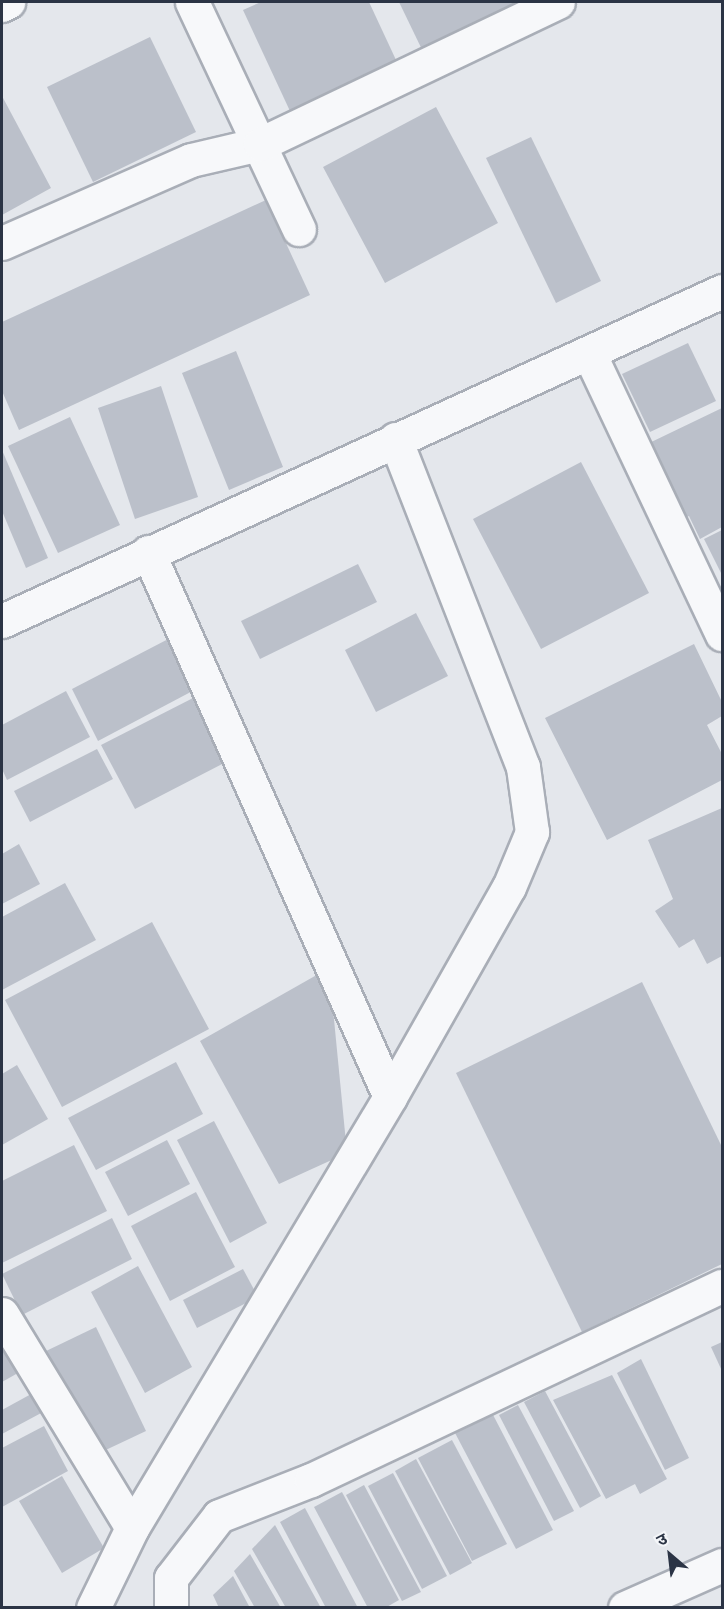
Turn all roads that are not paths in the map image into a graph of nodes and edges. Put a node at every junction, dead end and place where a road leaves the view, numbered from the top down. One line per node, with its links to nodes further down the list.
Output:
1 (8, 2): 4 (street)
2 (192, 2): 5 (street)
3 (558, 2): 5 (street)
4 (2, 5)
5 (260, 144): 6 (street); 7 (street)
6 (299, 230)
7 (2, 243)
8 (723, 291): 9 (street)
9 (589, 353): 10 (street); 13 (street)
10 (395, 440): 11 (street); 14 (street)
11 (148, 552): 12 (street); 14 (street)
12 (2, 621)
13 (723, 634)
14 (390, 1097): 17 (street)
15 (723, 1286): 20 (street)
16 (2, 1314): 17 (street)
17 (132, 1528): 19 (street)
18 (723, 1565): 21 (street)
19 (93, 1608)
20 (171, 1608)
21 (625, 1608)

